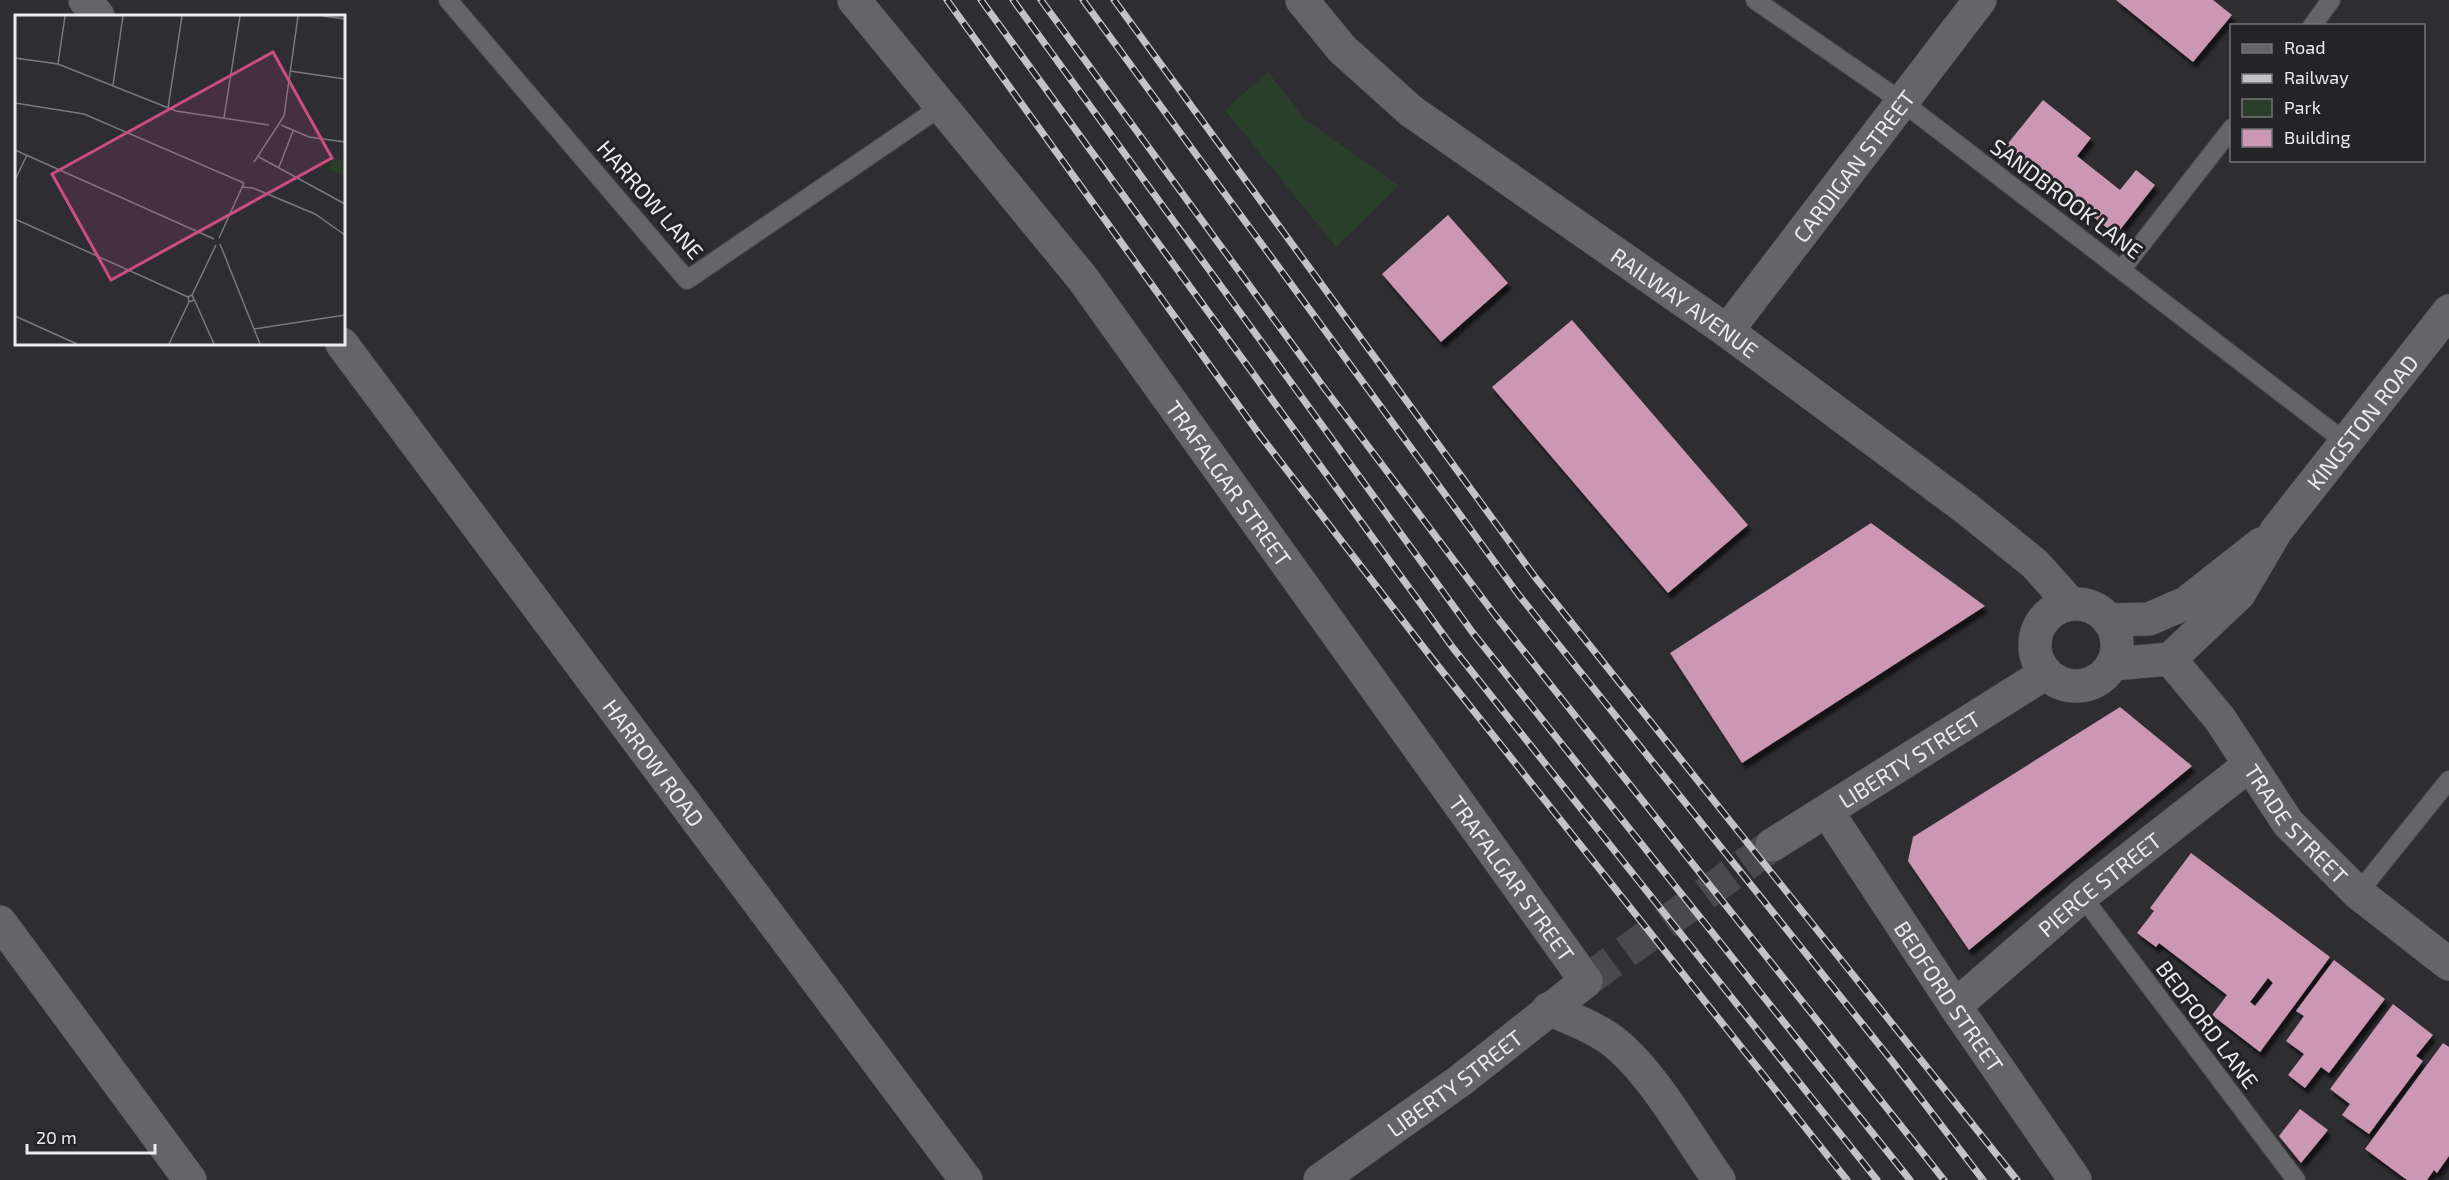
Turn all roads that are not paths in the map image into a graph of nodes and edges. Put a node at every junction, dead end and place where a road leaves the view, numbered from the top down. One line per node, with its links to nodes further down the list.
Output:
1 (86, 0): 8 (street)
2 (448, 0): 11 (lane, HARROW LANE)
3 (855, 0): 11 (street, TRAFALGAR STREET)
4 (1302, 0): 15 (street, RAILWAY AVENUE)
5 (1755, 0): 10 (lane, SANDBROOK LANE)
6 (1980, 0): 10 (street, CARDIGAN STREET)
7 (2331, 0): 9 (lane)
8 (97, 15)
9 (2313, 24)
10 (1901, 101): 13 (lane, SANDBROOK LANE); 15 (street, CARDIGAN STREET)
11 (942, 106): 32 (street, TRAFALGAR STREET)
12 (2230, 131): 13 (lane)
13 (2122, 269): 17 (lane, SANDBROOK LANE)
14 (2449, 311): 17 (street, KINGSTON ROAD)
15 (1727, 331): 19 (street, RAILWAY AVENUE)
16 (343, 345): 37 (street, HARROW ROAD)
17 (2344, 441): 18 (street, KINGSTON ROAD)
18 (2276, 531): 20 (street, KINGSTON ROAD); 21 (street, KINGSTON ROAD)
19 (2070, 603): 20 (street); 23 (street)
20 (2108, 620): 22 (street)
21 (2170, 659): 22 (street); 24 (street, TRADE STREET)
22 (2113, 664): 23 (street)
23 (2046, 673): 26 (street, LIBERTY STREET)
24 (2248, 765): 28 (street, TRADE STREET); 29 (street, PIERCE STREET)
25 (2449, 780): 28 (lane)
26 (1827, 811): 27 (street, LIBERTY STREET); 33 (street, BEDFORD STREET)
27 (1772, 845)
28 (2358, 893): 31 (street, TRADE STREET)
29 (2082, 896): 33 (street, PIERCE STREET); 40 (lane, BEDFORD LANE)
30 (0, 922): 36 (street)
31 (2449, 964)
32 (1586, 981): 34 (street, LIBERTY STREET)
33 (1955, 1006): 39 (street, BEDFORD STREET)
34 (1548, 1009): 35 (street, LIBERTY STREET); 38 (street)
35 (1323, 1179)
36 (190, 1180)
37 (966, 1180)
38 (1719, 1180)
39 (2075, 1180)
40 (2296, 1180)

